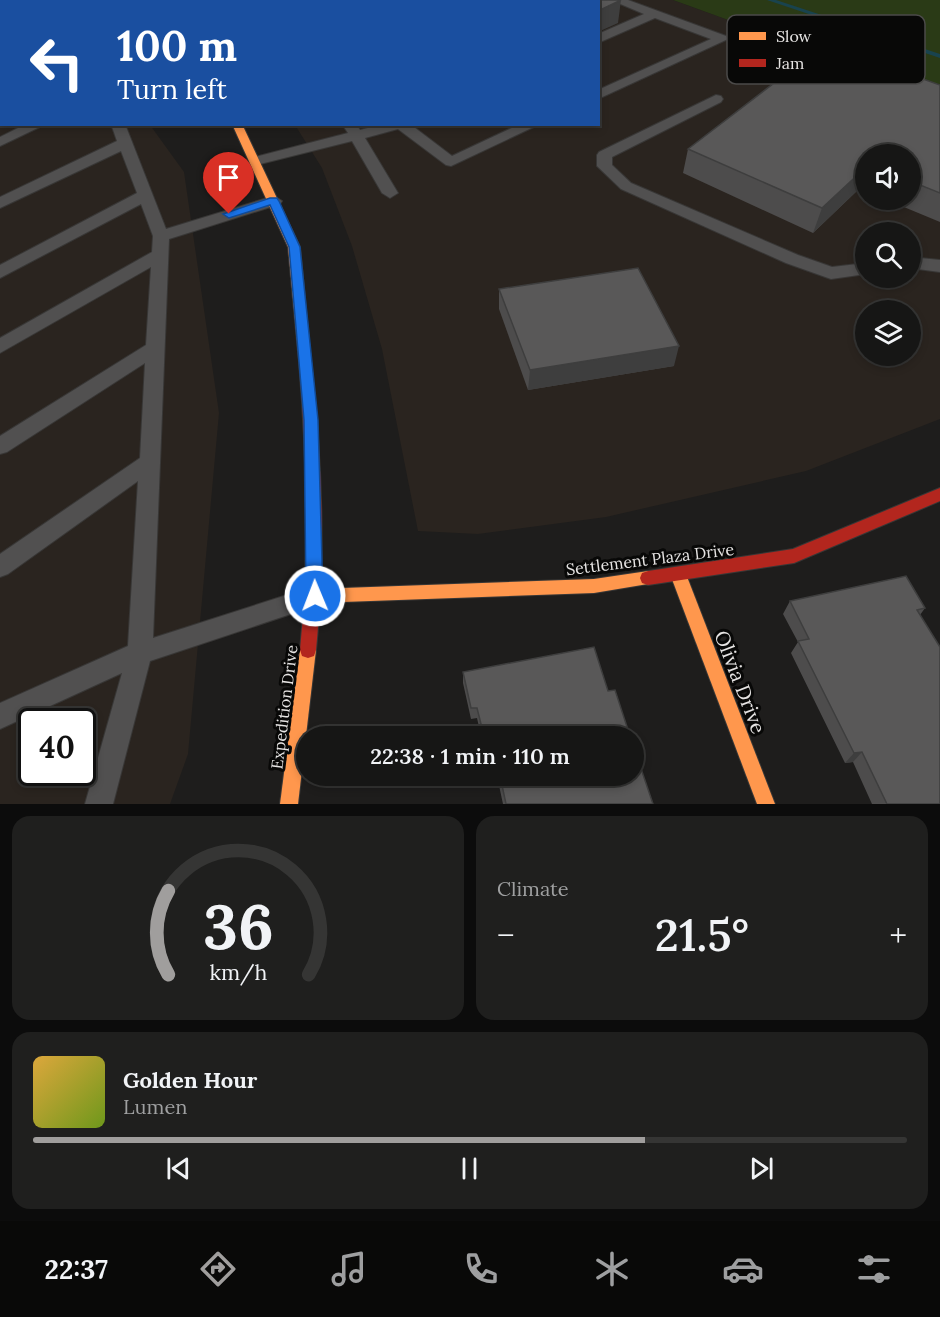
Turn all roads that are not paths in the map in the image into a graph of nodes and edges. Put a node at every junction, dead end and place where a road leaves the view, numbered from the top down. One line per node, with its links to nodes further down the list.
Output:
1 (617, 0): 2 (lane)
2 (655, 14): 3 (lane); 4 (lane)
3 (600, 38)
4 (600, 93)
5 (716, 99): 23 (lane)
6 (35, 126): 13 (lane)
7 (119, 126): 14 (lane)
8 (238, 126): 15 (street, Expedition Drive)
9 (392, 126): 12 (lane)
10 (403, 126): 11 (lane)
11 (529, 126)
12 (353, 130): 15 (lane); 16 (lane)
13 (0, 142)
14 (125, 143): 17 (lane); 19 (lane)
15 (256, 161): 18 (street, Expedition Drive)
16 (390, 193)
17 (145, 195): 20 (lane); 24 (lane)
18 (274, 201): 20 (lane); 32 (street, Expedition Drive)
19 (0, 203)
20 (160, 246): 25 (lane); 26 (lane)
21 (921, 263): 22 (lane)
22 (940, 266)
23 (855, 270)
24 (0, 272)
25 (0, 346)
26 (155, 348): 27 (lane); 28 (lane)
27 (0, 446)
28 (149, 462): 30 (lane); 33 (lane)
29 (940, 494): 31 (street, Settlement Plaza Drive)
30 (0, 567)
31 (678, 574): 32 (street, Settlement Plaza Drive); 37 (street, Olivia Drive)
32 (315, 596): 33 (lane); 36 (street, Expedition Drive)
33 (140, 653): 34 (lane); 35 (lane)
34 (0, 716)
35 (99, 804)
36 (289, 804)
37 (766, 804)

